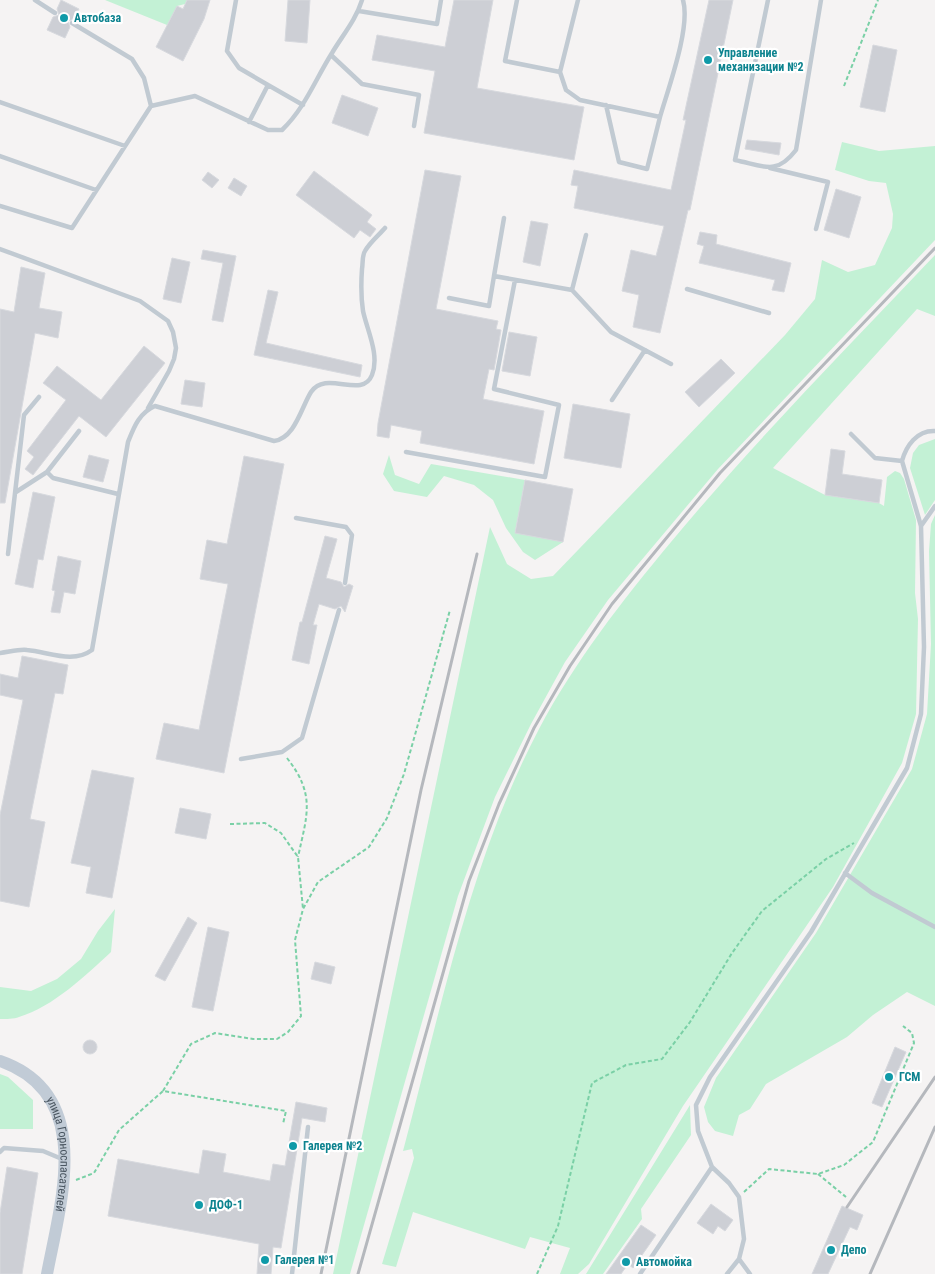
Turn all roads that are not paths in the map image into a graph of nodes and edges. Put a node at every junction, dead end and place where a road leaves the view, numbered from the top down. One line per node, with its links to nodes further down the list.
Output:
1 (35, 0): 11 (lane)
2 (236, 0): 15 (lane)
3 (362, 0): 10 (lane)
4 (441, 0): 10 (lane)
5 (517, 0): 14 (lane)
6 (578, 0): 14 (lane)
7 (683, 0): 20 (lane)
8 (768, 0): 25 (lane)
9 (821, 0): 25 (lane)
10 (359, 11): 13 (lane)
11 (55, 13)
12 (72, 23): 18 (lane)
13 (331, 55): 19 (lane); 22 (lane)
14 (560, 72): 17 (lane)
15 (268, 85): 19 (lane); 21 (lane)
16 (0, 102): 23 (lane)
17 (606, 105): 20 (lane); 20 (lane)
18 (151, 106): 21 (lane); 23 (lane)
19 (303, 106): 21 (lane)
20 (660, 117)
21 (249, 122)
22 (414, 126)
23 (125, 146): 26 (lane)
24 (0, 156): 26 (lane)
25 (769, 168): 30 (lane)
26 (96, 190): 27 (lane)
27 (0, 206)
28 (504, 218): 33 (lane)
29 (385, 228): 43 (lane)
30 (816, 229)
31 (586, 235): 36 (lane)
32 (0, 249): 43 (lane)
33 (494, 276): 34 (lane); 37 (lane)
34 (515, 280): 36 (lane); 47 (lane)
35 (688, 289): 38 (lane)
36 (572, 290): 39 (lane)
37 (449, 298)
38 (769, 312)
39 (645, 350): 40 (lane); 42 (lane)
40 (671, 364)
41 (39, 397): 50 (lane)
42 (612, 400)
43 (147, 410): 51 (lane)
44 (79, 431): 49 (lane)
45 (935, 432): 48 (lane)
46 (852, 434): 48 (lane)
47 (406, 452)
48 (902, 461): 54 (lane)
49 (47, 472): 50 (lane); 51 (lane)
50 (16, 492): 55 (lane)
51 (118, 494): 58 (lane)
52 (935, 506): 54 (lane)
53 (296, 518): 56 (lane)
54 (921, 526): 60 (lane)
55 (8, 554)
56 (346, 584)
57 (339, 610): 59 (lane)
58 (0, 653)
59 (241, 759)
60 (845, 873): 61 (lane); 66 (lane)
61 (935, 927)
62 (0, 1061): 65 (street, улица Горноспасателей)
63 (308, 1127): 69 (lane)
64 (0, 1152): 65 (lane)
65 (65, 1160): 68 (street, улица Горноспасателей)
66 (712, 1166): 67 (lane); 70 (lane)
67 (739, 1260): 71 (lane); 72 (lane)
68 (47, 1274)
69 (292, 1274)
70 (640, 1274)
71 (727, 1274)
72 (750, 1274)

